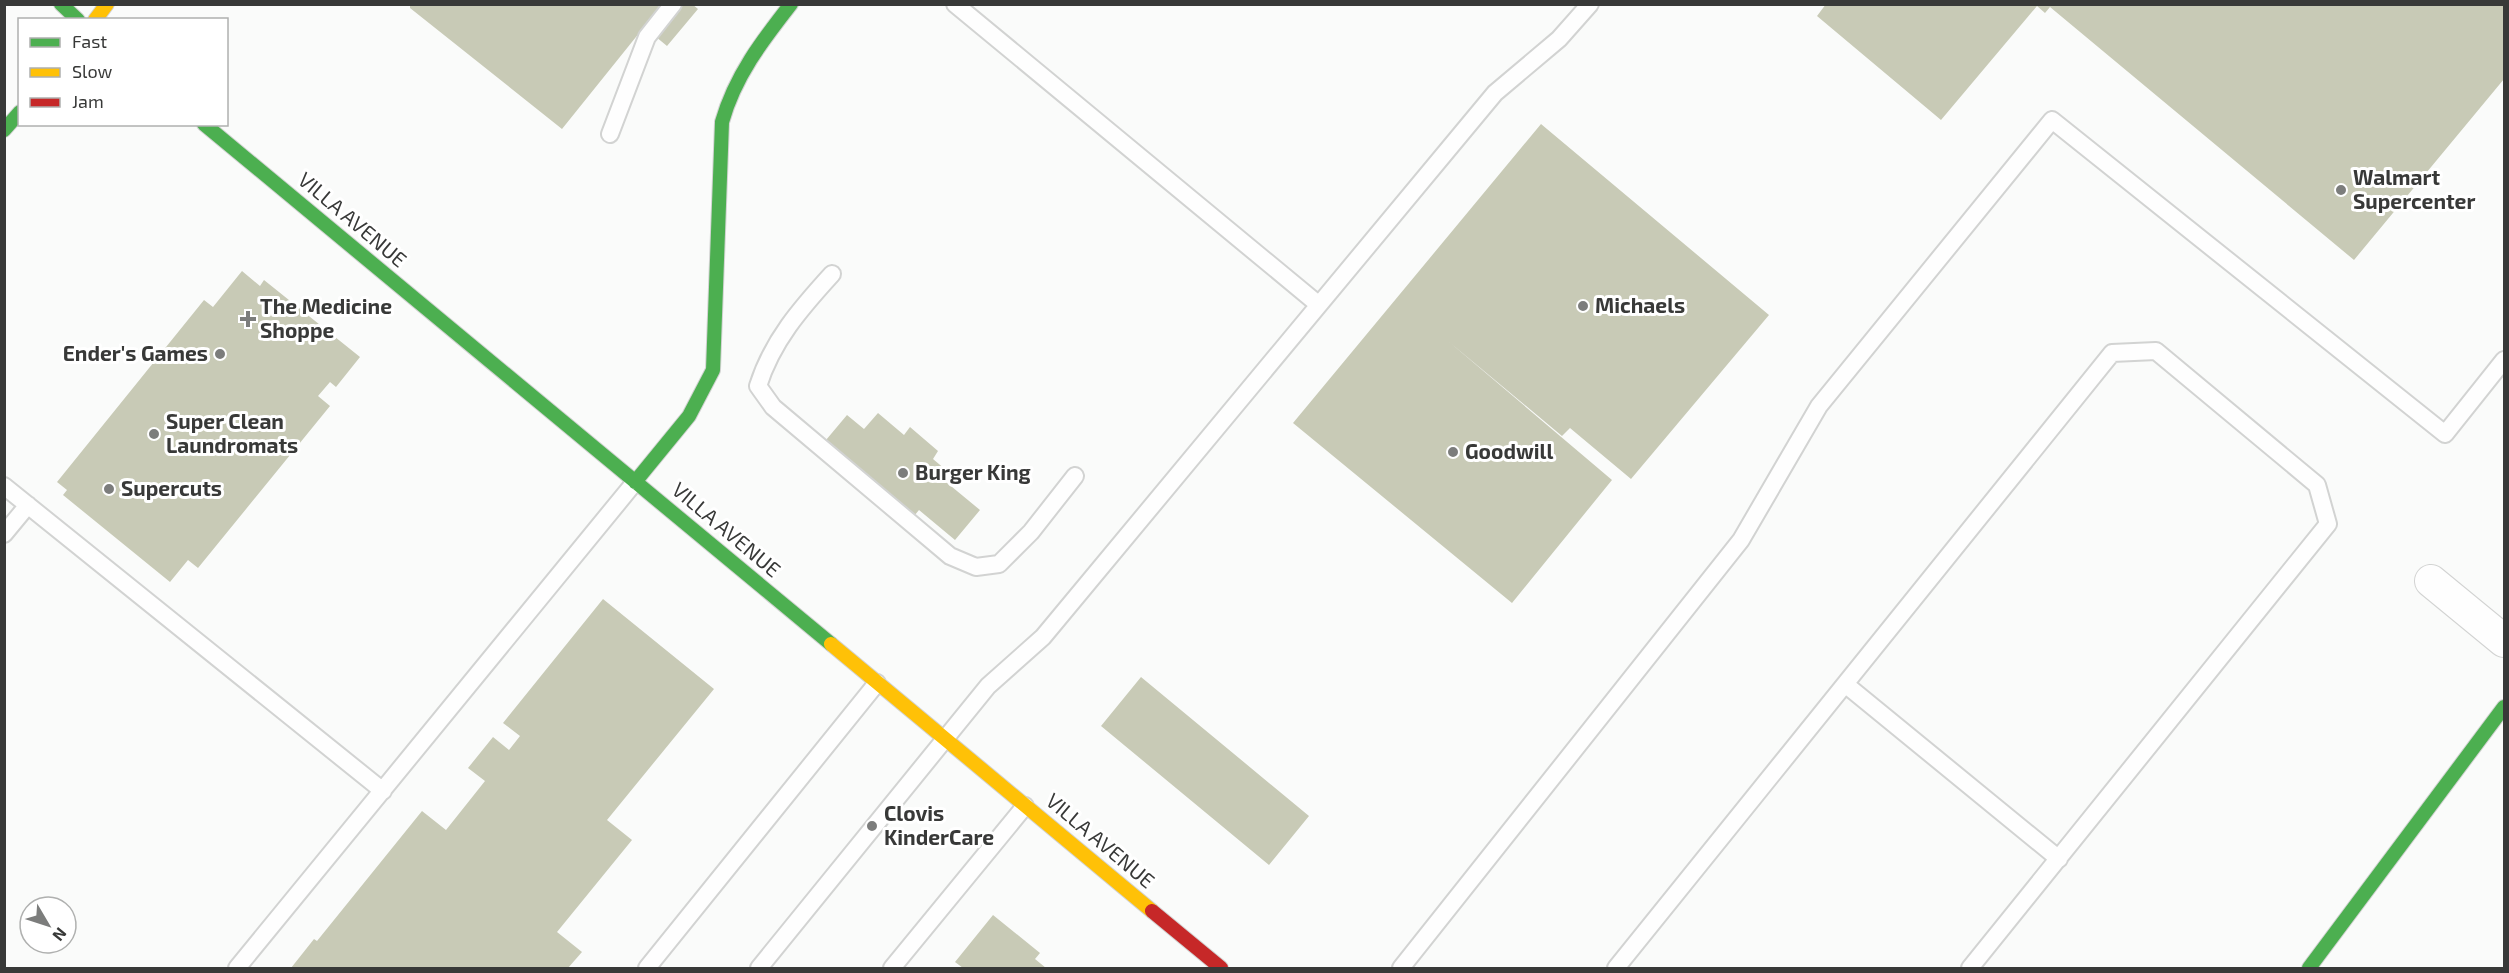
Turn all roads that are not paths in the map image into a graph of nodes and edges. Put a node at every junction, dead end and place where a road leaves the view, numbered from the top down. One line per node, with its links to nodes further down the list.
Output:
1 (61, 4): 7 (main road)
2 (107, 4): 8 (main road)
3 (673, 4): 12 (lane)
4 (791, 4): 17 (main road)
5 (955, 4): 14 (lane)
6 (1590, 4): 14 (lane)
7 (76, 18)
8 (96, 18)
9 (18, 114): 11 (main road)
10 (206, 126): 17 (main road, VILLA AVENUE)
11 (4, 130)
12 (610, 134)
13 (832, 274): 16 (lane)
14 (1319, 304): 26 (lane)
15 (2505, 360): 35 (lane)
16 (1076, 476)
17 (635, 482): 23 (main road, VILLA AVENUE); 27 (lane)
18 (4, 486): 19 (lane)
19 (28, 505): 20 (lane); 27 (lane)
20 (4, 534)
21 (2431, 581): 22 (street)
22 (2505, 641)
23 (877, 683): 26 (main road, VILLA AVENUE); 31 (lane)
24 (1845, 684): 29 (lane); 29 (lane); 36 (lane)
25 (2505, 706): 38 (main road)
26 (944, 739): 28 (main road, VILLA AVENUE); 32 (lane)
27 (382, 791): 30 (lane)
28 (1025, 806): 33 (lane); 34 (main road, VILLA AVENUE)
29 (2059, 859): 37 (lane)
30 (237, 969)
31 (647, 969)
32 (759, 969)
33 (892, 969)
34 (1221, 969)
35 (1401, 969)
36 (1616, 969)
37 (1970, 969)
38 (2309, 969)

